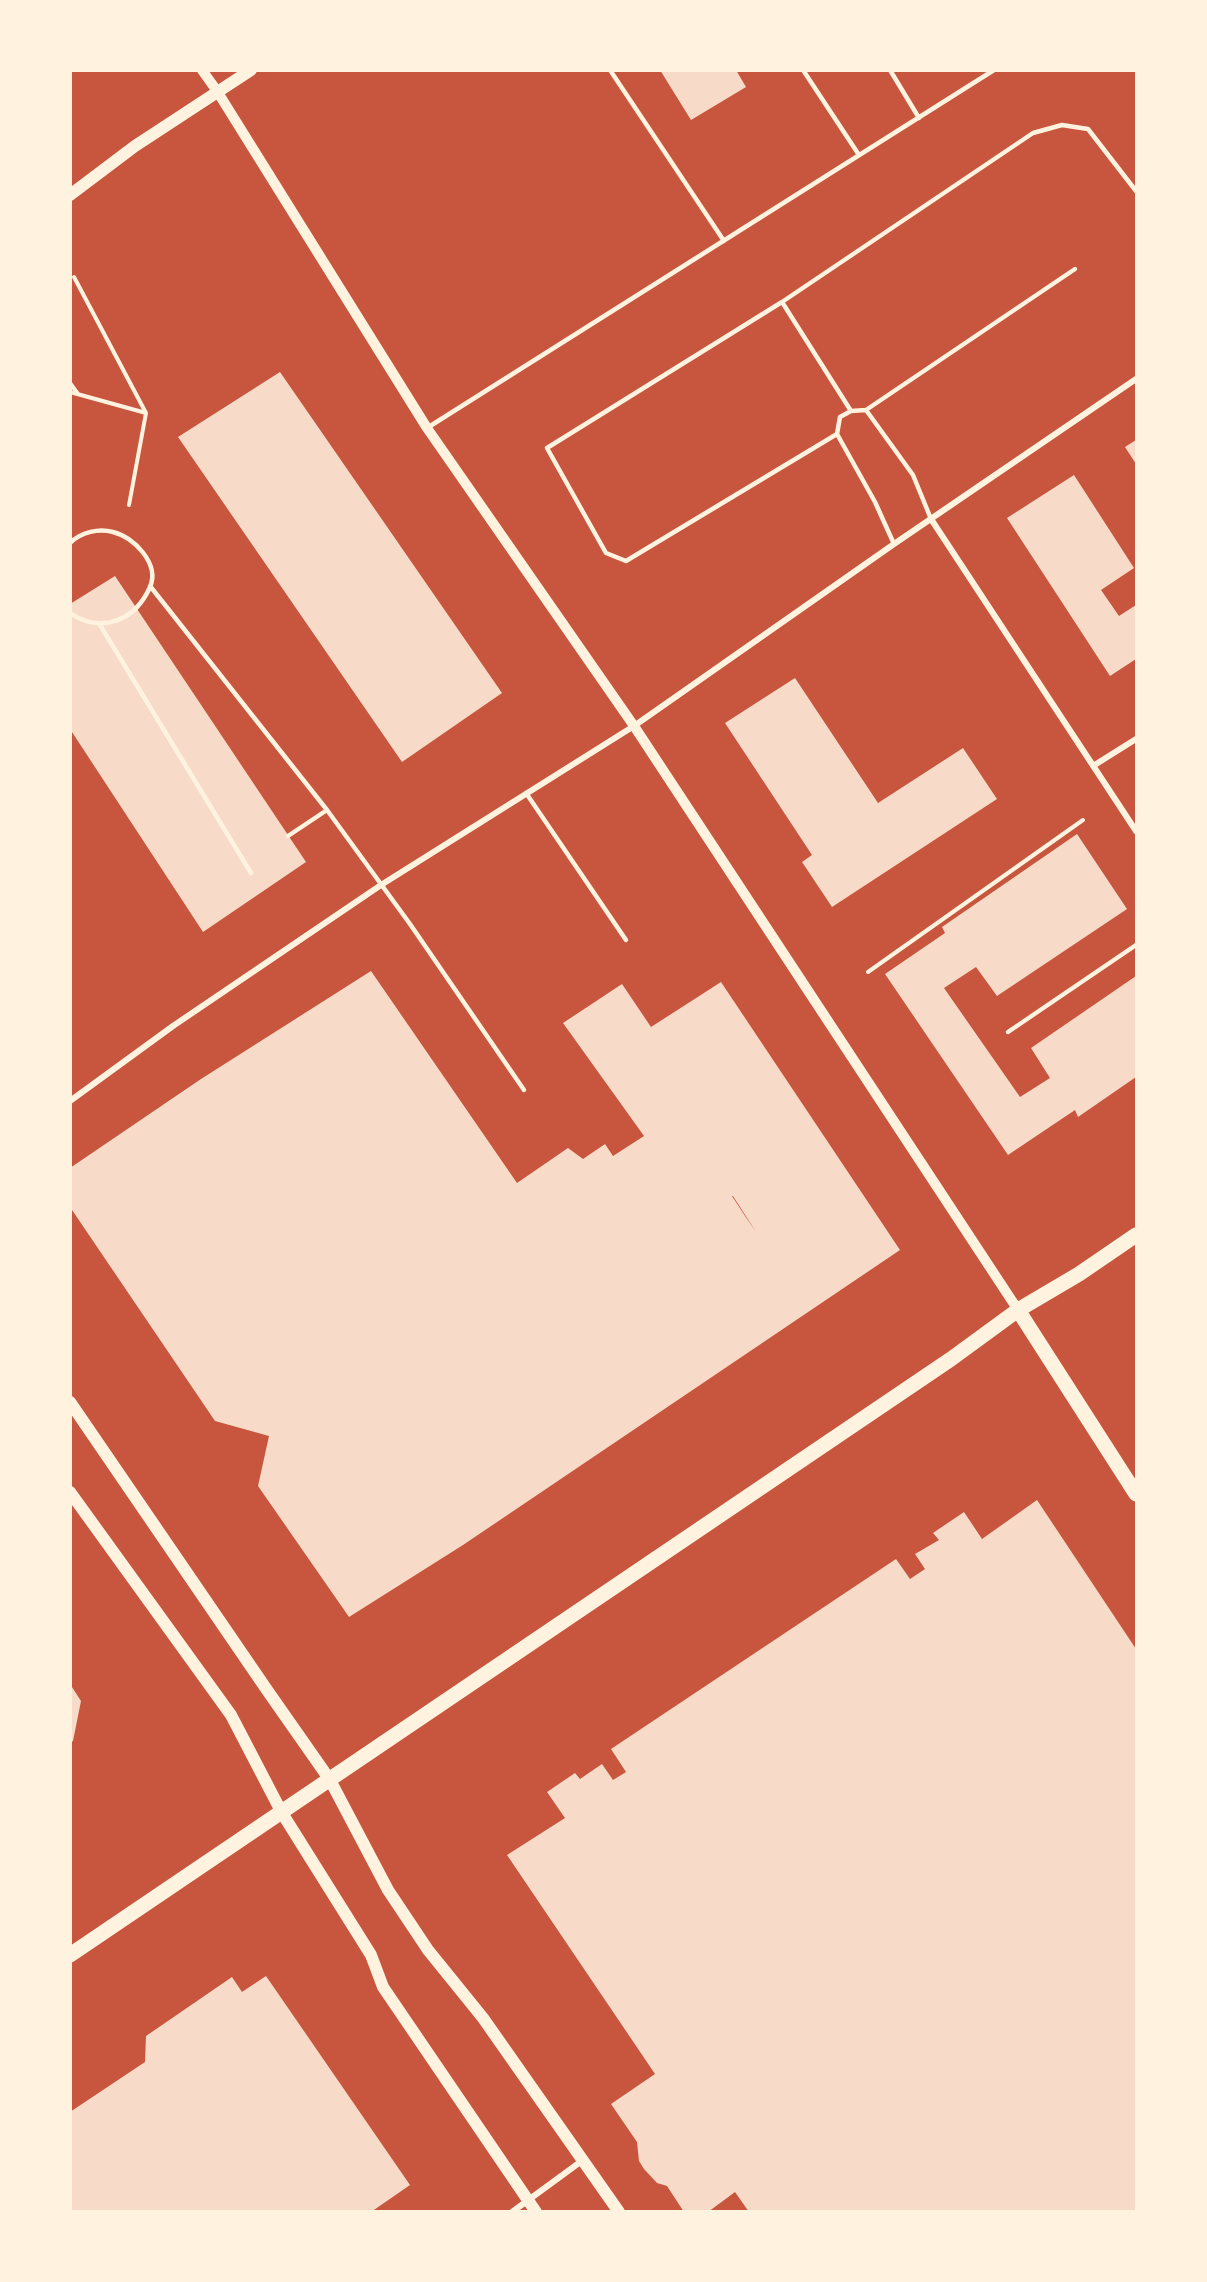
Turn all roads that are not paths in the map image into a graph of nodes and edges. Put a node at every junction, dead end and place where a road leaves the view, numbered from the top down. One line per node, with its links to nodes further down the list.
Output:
1 (202, 70): 7 (street)
2 (250, 70): 7 (main road)
3 (610, 70): 12 (lane)
4 (803, 70): 9 (lane)
5 (890, 70): 8 (lane)
6 (994, 70): 8 (lane)
7 (217, 91): 11 (main road); 18 (street)
8 (919, 118): 9 (lane)
9 (859, 155): 12 (lane)
10 (1137, 190): 14 (lane)
11 (70, 195)
12 (724, 241): 18 (lane)
13 (1075, 269): 16 (lane)
14 (782, 302): 17 (lane); 19 (lane)
15 (1137, 379): 20 (street)
16 (866, 410): 17 (lane); 20 (lane)
17 (851, 411): 19 (lane)
18 (427, 428): 26 (street)
19 (837, 434): 22 (lane)
20 (931, 519): 22 (street); 28 (street)
21 (70, 543): 23 (lane)
22 (894, 544): 26 (street)
23 (150, 586): 25 (lane); 30 (lane)
24 (70, 613): 25 (lane)
25 (100, 625): 33 (lane)
26 (634, 726): 29 (street); 41 (street)
27 (1137, 739): 28 (street)
28 (1093, 766): 31 (street)
29 (526, 793): 34 (street); 35 (lane)
30 (327, 810): 32 (lane); 34 (lane)
31 (1137, 831)
32 (288, 836)
33 (251, 873)
34 (381, 885): 38 (lane); 39 (street)
35 (626, 940)
36 (1137, 945): 37 (lane)
37 (1008, 1032)
38 (524, 1090)
39 (70, 1101)
40 (1137, 1235): 41 (main road)
41 (1018, 1310): 44 (main road); 45 (main road)
42 (70, 1402): 45 (main road)
43 (70, 1492): 46 (main road)
44 (1137, 1494)
45 (330, 1780): 46 (main road); 48 (main road)
46 (282, 1813): 47 (main road); 49 (main road)
47 (70, 1955)
48 (583, 2160): 49 (street); 51 (main road)
49 (532, 2206): 50 (street)
50 (512, 2211)
51 (619, 2211)

